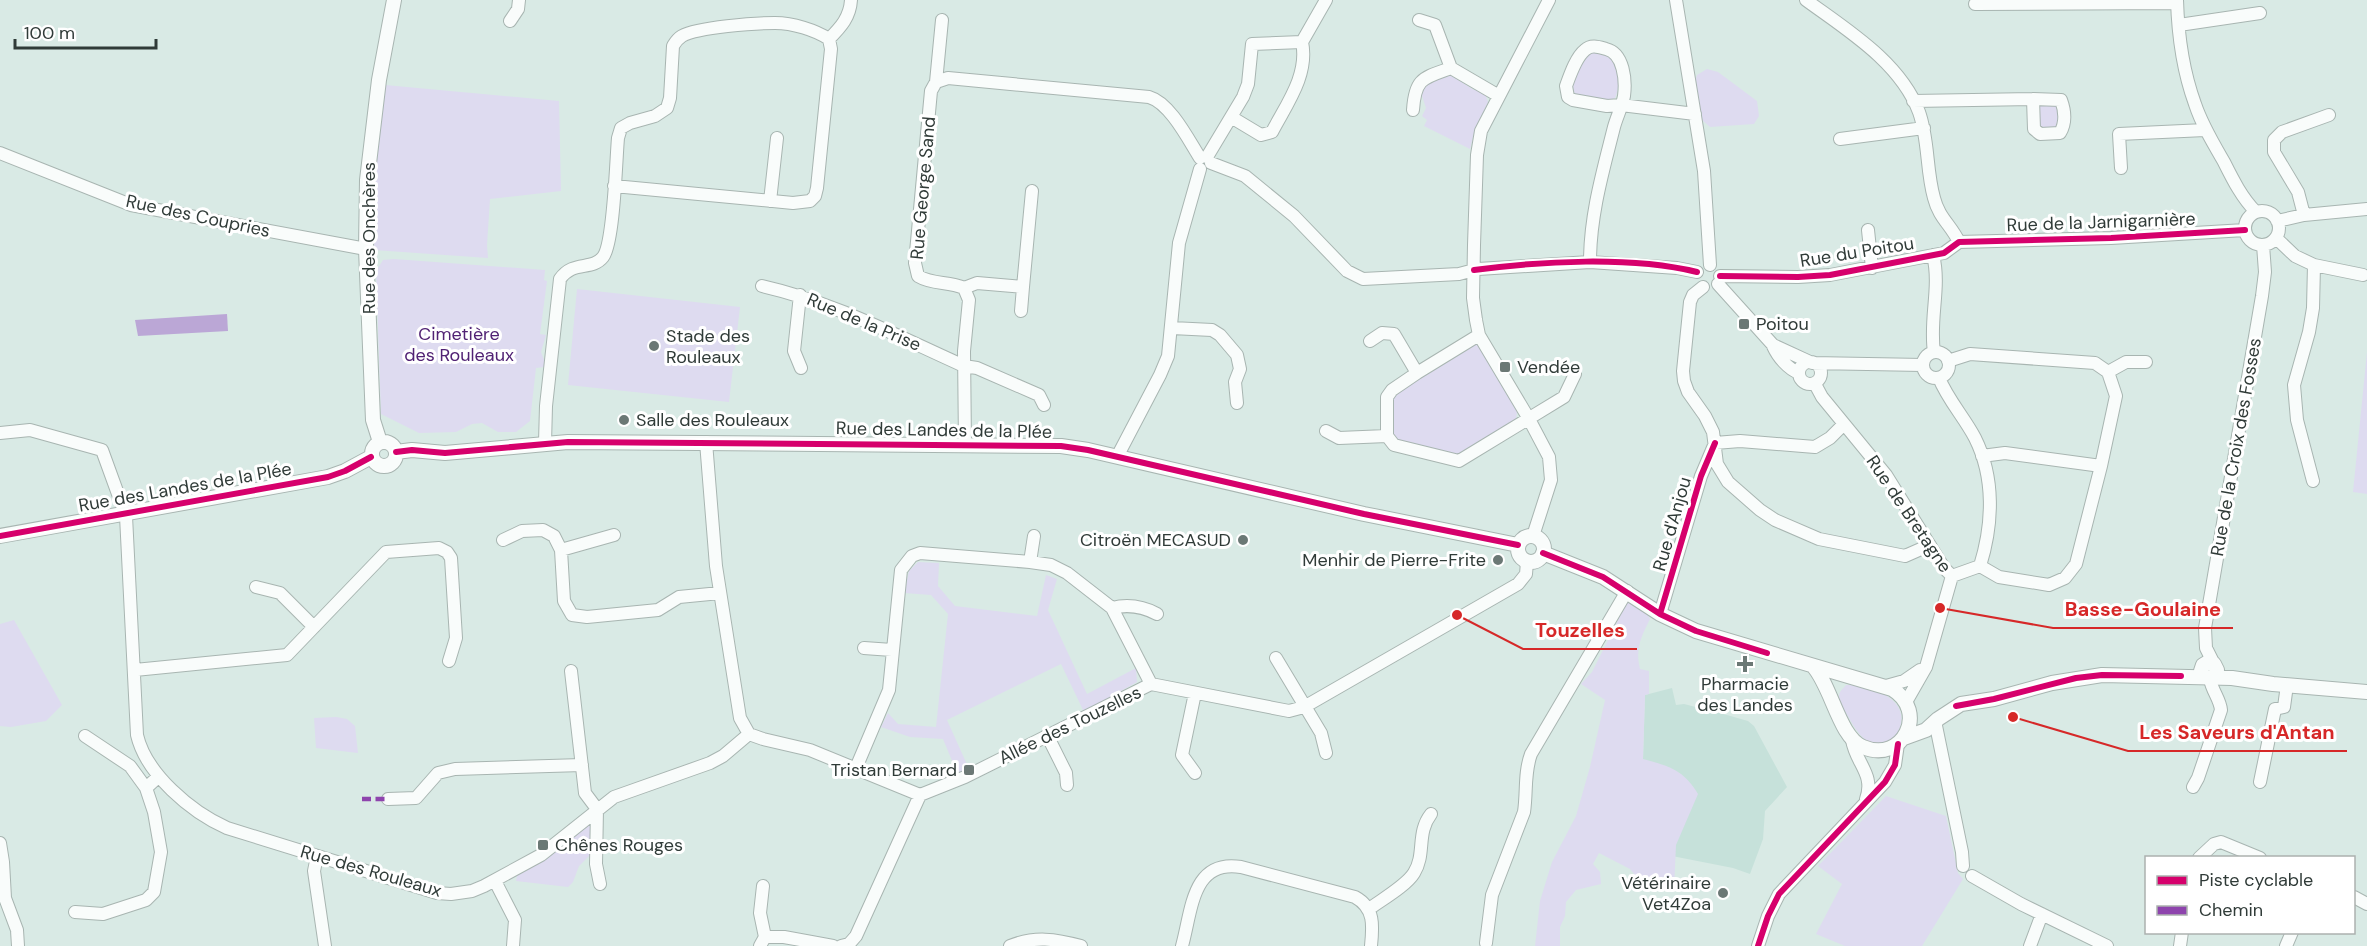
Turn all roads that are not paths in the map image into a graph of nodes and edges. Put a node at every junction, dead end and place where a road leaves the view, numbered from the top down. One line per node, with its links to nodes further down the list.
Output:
1 (394, 0): 46 (street, Rue des Onchères)
2 (519, 0): 13 (street)
3 (851, 0): 15 (street)
4 (1326, 0): 16 (street)
5 (1549, 0): 19 (street)
6 (1676, 0): 24 (street)
7 (1806, 0): 21 (street)
8 (2177, 2): 9 (street); 14 (street)
9 (1975, 4)
10 (2260, 13): 14 (street)
11 (942, 20): 18 (street, Rue George Sand)
12 (1419, 20): 17 (street)
13 (510, 21)
14 (2179, 25): 28 (street)
15 (829, 39): 34 (street); 36 (street)
16 (1302, 42): 26 (street); 26 (street)
17 (1451, 68): 19 (street); 23 (street)
18 (936, 82): 32 (street); 59 (street, Rue George Sand)
19 (1499, 96): 52 (street)
20 (2033, 99): 21 (street)
21 (1913, 101): 27 (street)
22 (1621, 105): 22 (street); 24 (street); 48 (street)
23 (1413, 110)
24 (1695, 114): 49 (street)
25 (2329, 115): 39 (street)
26 (1231, 117): 32 (street)
27 (1924, 128): 30 (street); 44 (street)
28 (2205, 130): 33 (street); 38 (street)
29 (777, 138): 36 (street)
30 (1840, 139)
31 (0, 153): 46 (street, Rue des Coupries)
32 (1205, 162): 52 (street); 62 (street)
33 (2121, 168)
34 (614, 186): 36 (street); 89 (street)
35 (1032, 191): 57 (street)
36 (770, 201)
37 (2367, 209): 39 (street)
38 (2256, 212): 40 (street); 42 (street)
39 (2304, 215): 40 (street)
40 (2277, 221): 43 (street)
41 (1868, 230): 51 (street, Rue du Poitou)
42 (2245, 230): 44 (street, Rue de la Jarnigarnière); 45 (street)
43 (2276, 238): 45 (street); 50 (street)
44 (1959, 242): 47 (street, Rue du Poitou)
45 (2263, 245): 127 (street, Rue de la Croix des Fosses)
46 (366, 249): 87 (street, Rue des Onchères)
47 (1933, 255): 51 (street, Rue du Poitou); 66 (street, Rue du Poitou)
48 (1590, 262): 52 (street); 53 (street)
49 (1710, 265): 53 (street); 55 (street)
50 (2314, 265): 54 (street); 97 (street)
51 (1872, 268): 55 (street, Rue du Poitou)
52 (1474, 270): 63 (street)
53 (1697, 272): 58 (street)
54 (2363, 275)
55 (1719, 280): 58 (street); 65 (street)
56 (762, 286): 60 (street, Rue de la Prise)
57 (1023, 287): 59 (street, Rue George Sand); 61 (street)
58 (1703, 287): 90 (street)
59 (964, 288): 72 (street)
60 (800, 295): 72 (street, Rue de la Prise); 73 (street)
61 (1021, 311)
62 (1172, 328): 80 (street); 95 (street)
63 (1479, 335): 75 (street); 82 (street)
64 (1370, 341): 75 (street)
65 (1773, 345): 68 (street); 76 (street)
66 (1934, 352): 67 (street); 71 (street)
67 (1948, 361): 74 (street); 78 (street)
68 (1811, 362): 70 (street); 76 (street); 79 (street)
69 (2146, 363): 74 (street)
70 (1835, 364): 71 (street); 79 (street)
71 (1923, 365): 78 (street)
72 (964, 366): 81 (street, Rue de la Prise); 91 (street)
73 (801, 368)
74 (2108, 372): 96 (street)
75 (1417, 373): 86 (street)
76 (1799, 373): 79 (street)
77 (1575, 374): 82 (street)
78 (1939, 378): 93 (street)
79 (1818, 380): 83 (street, Rue de Bretagne)
80 (1237, 403)
81 (1044, 405)
82 (1529, 419): 86 (street); 102 (street)
83 (1844, 424): 90 (street); 105 (street, Rue de Bretagne)
84 (1326, 431): 86 (street)
85 (0, 433): 98 (street, Rue des Rouleaux)
86 (1387, 436)
87 (380, 442): 92 (street); 94 (street)
88 (706, 442): 89 (street, Rue des Landes de la Plée); 91 (street, Rue des Landes de la Plée); 114 (street)
89 (545, 443): 92 (street, Rue des Landes de la Plée)
90 (1715, 443): 105 (street); 117 (street, Rue d'Anjou)
91 (964, 445): 95 (street, Rue des Landes de la Plée)
92 (396, 452): 94 (street)
93 (1982, 456): 96 (street); 110 (street)
94 (372, 457): 98 (street, Rue des Landes de la Plée)
95 (1117, 457): 104 (street, Rue des Landes de la Plée)
96 (2101, 466): 110 (street)
97 (2313, 481)
98 (123, 512): 99 (street, Rue des Landes de la Plée); 125 (street, Rue des Rouleaux)
99 (0, 536)
100 (614, 536): 106 (street)
101 (1034, 536): 108 (street)
102 (1533, 536): 104 (street); 107 (street)
103 (503, 540): 106 (street)
104 (1518, 545): 109 (street)
105 (1930, 545): 111 (street, Rue de Bretagne)
106 (561, 550): 114 (street)
107 (1543, 553): 109 (street); 113 (street)
108 (1030, 562): 115 (street); 120 (street)
109 (1527, 562): 135 (street, Allée des Touzelles)
110 (1980, 566): 111 (street)
111 (1952, 576): 122 (street, Rue de Bretagne)
112 (256, 587): 118 (street)
113 (1627, 591): 117 (street); 173 (street)
114 (720, 593): 138 (street)
115 (1112, 608): 116 (street); 129 (street)
116 (1157, 614)
117 (1660, 614): 124 (street)
118 (314, 627): 123 (street); 125 (street)
119 (864, 648): 120 (street)
120 (892, 650): 146 (street)
121 (1276, 658): 135 (street)
122 (1928, 659): 131 (street, Rue de Bretagne); 136 (street, Rue de Bretagne)
123 (449, 661)
124 (1813, 666): 128 (street); 134 (street)
125 (135, 670): 149 (street, Rue des Rouleaux)
126 (571, 671): 144 (street)
127 (2209, 672): 130 (street); 137 (street); 152 (street, Rue de la Croix des Fosses)
128 (1845, 675): 131 (street); 134 (street)
129 (1151, 684): 133 (street, Allée des Touzelles); 139 (street, Allée des Touzelles)
130 (2287, 685): 132 (street); 150 (street)
131 (1886, 686): 136 (street)
132 (2367, 692)
133 (1195, 693): 135 (street, Allée des Touzelles); 148 (street)
134 (1831, 697): 141 (street)
135 (1304, 707): 143 (street)
136 (1908, 709): 137 (street); 142 (street)
137 (1937, 720): 142 (street); 164 (street)
138 (749, 734): 146 (street); 157 (street, Rue des Rouleaux)
139 (1047, 735): 151 (street); 154 (street, Allée des Touzelles)
140 (85, 736): 153 (street)
141 (1852, 740): 142 (street); 147 (street)
142 (1901, 741): 145 (street)
143 (1326, 753)
144 (582, 765): 155 (street); 157 (street)
145 (1895, 765): 147 (street); 156 (street)
146 (856, 768): 154 (street)
147 (1865, 770): 156 (street)
148 (1195, 773)
149 (158, 777): 153 (street); 160 (street, Rue des Rouleaux)
150 (2260, 782)
151 (1067, 785)
152 (2193, 787)
153 (146, 788): 170 (street)
154 (920, 795): 178 (street)
155 (388, 799)
156 (1866, 799): 183 (street)
157 (597, 809): 166 (street, Rue des Rouleaux); 167 (street)
158 (1431, 814): 169 (street)
159 (0, 843): 163 (street)
160 (317, 856): 166 (street, Rue des Rouleaux); 175 (street)
161 (2201, 856): 162 (street)
162 (2255, 856)
163 (2, 862): 174 (street)
164 (1962, 866)
165 (1972, 876): 171 (street)
166 (495, 881): 176 (street)
167 (600, 884)
168 (763, 886): 172 (street)
169 (1369, 909): 181 (street); 182 (street)
170 (75, 912)
171 (2042, 914): 184 (street); 185 (street)
172 (762, 941): 177 (street)
173 (1486, 944)
174 (18, 946)
175 (325, 946)
176 (513, 946)
177 (833, 946)
178 (841, 946)
179 (1010, 946): 180 (street)
180 (1081, 946)
181 (1182, 946)
182 (1371, 946)
183 (1758, 946)
184 (2030, 946)
185 (2107, 946)

